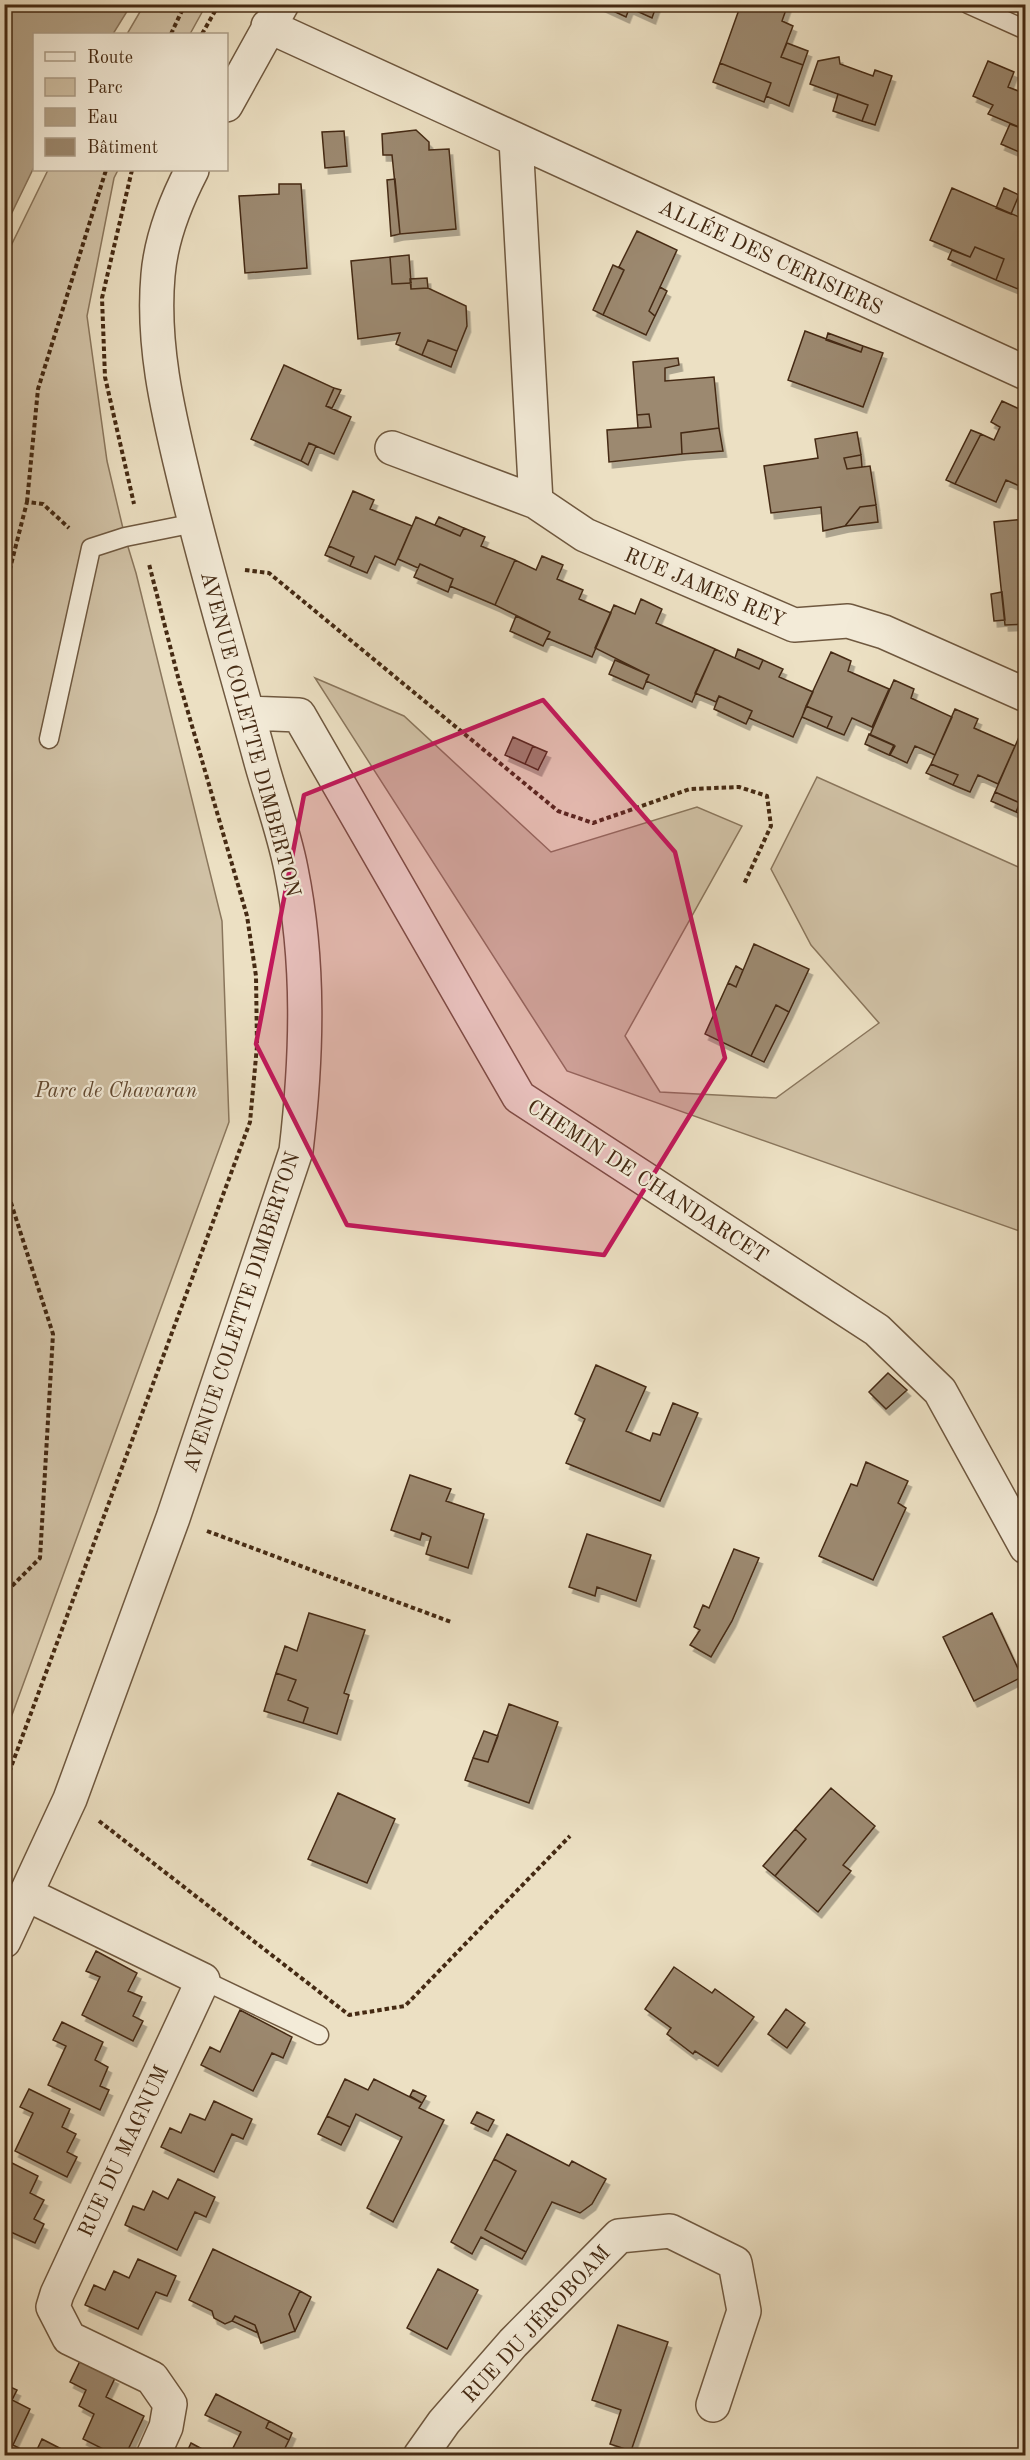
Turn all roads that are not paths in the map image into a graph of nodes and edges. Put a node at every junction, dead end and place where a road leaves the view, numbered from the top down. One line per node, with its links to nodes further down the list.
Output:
1 (968, 4): 3 (lane)
2 (275, 15): 4 (street); 5 (street, ALLÉE DES CERISIERS)
3 (1026, 30)
4 (228, 101)
5 (516, 140): 7 (street, ALLÉE DES CERISIERS); 9 (street)
6 (192, 171): 10 (street, AVENUE COLETTE DIMBERTON)
7 (1026, 373)
8 (392, 448): 9 (street, RUE JAMES REY)
9 (536, 502): 11 (street, RUE JAMES REY)
10 (195, 523): 12 (street, AVENUE COLETTE DIMBERTON); 13 (lane)
11 (1026, 695)
12 (248, 713): 14 (street, CHEMIN DE CHANDARCET); 15 (street, AVENUE COLETTE DIMBERTON)
13 (49, 739)
14 (1026, 1547)
15 (26, 1894): 16 (street, AVENUE COLETTE DIMBERTON); 17 (street)
16 (4, 1941)
17 (203, 1980): 18 (lane); 20 (street, RUE DU MAGNUM)
18 (319, 2035)
19 (713, 2405): 21 (street, RUE DU JÉROBOAM)
20 (153, 2456)
21 (420, 2456)

